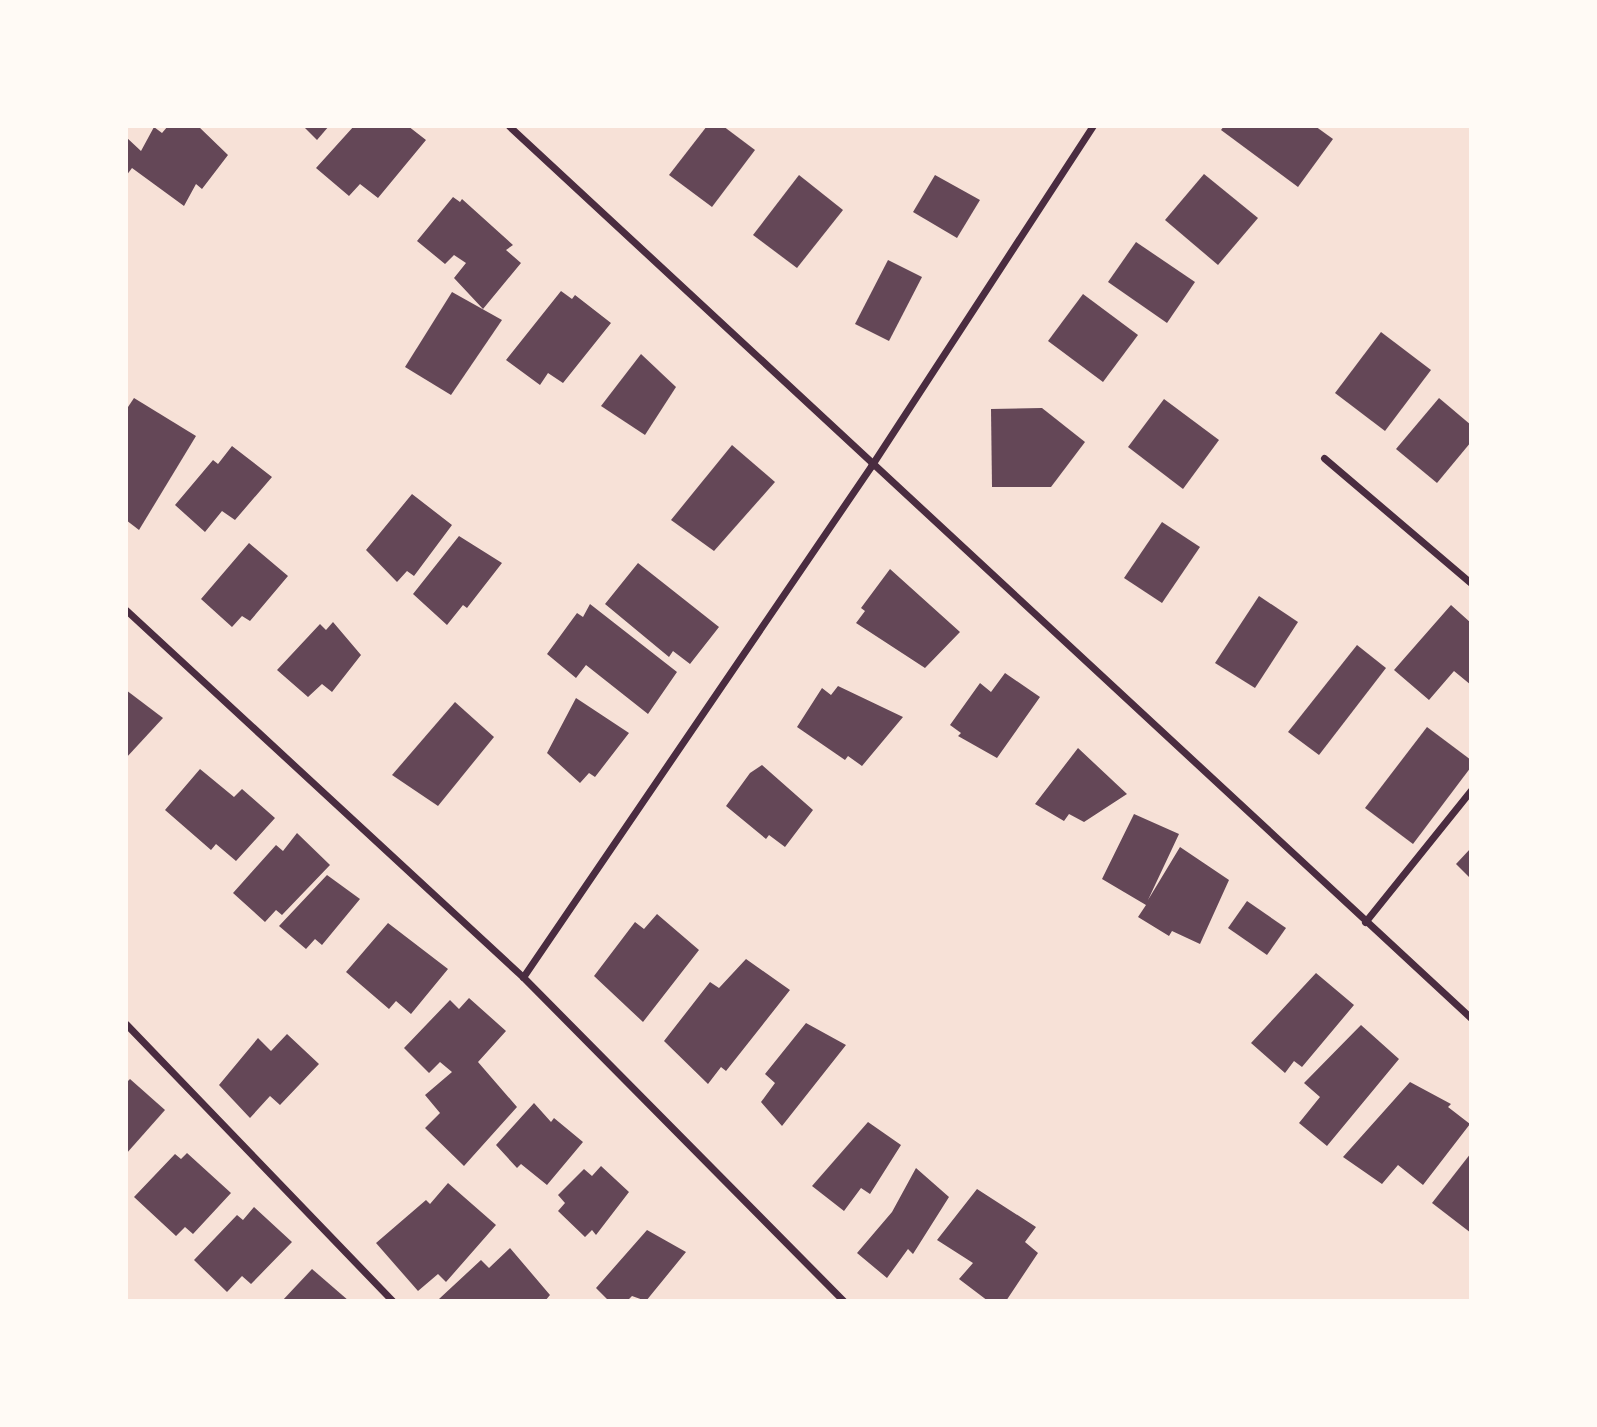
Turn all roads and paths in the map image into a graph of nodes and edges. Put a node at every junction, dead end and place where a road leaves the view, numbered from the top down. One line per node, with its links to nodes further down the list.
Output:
1 (509, 126): 4 (street)
2 (1093, 126): 4 (street)
3 (1324, 458): 5 (street)
4 (871, 466): 8 (street); 9 (street)
5 (1471, 583)
6 (126, 610): 9 (street)
7 (1471, 790): 8 (street)
8 (1365, 922): 10 (street)
9 (523, 977): 13 (street)
10 (1471, 1018)
11 (126, 1024): 12 (street)
12 (393, 1301)
13 (844, 1301)

